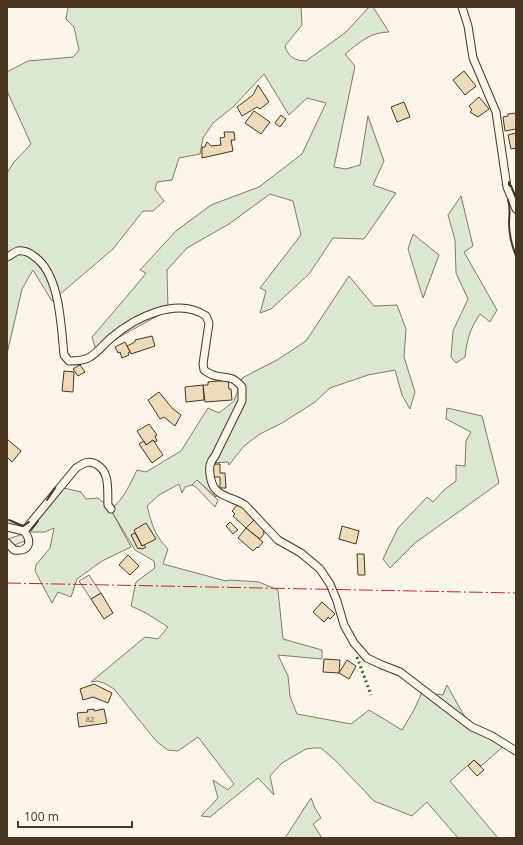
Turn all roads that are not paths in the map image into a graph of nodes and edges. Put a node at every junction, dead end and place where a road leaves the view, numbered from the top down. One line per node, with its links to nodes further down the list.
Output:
1 (462, 7): 2 (street)
2 (516, 209)
3 (7, 257): 8 (street)
4 (112, 508): 6 (street)
5 (7, 527): 6 (street)
6 (24, 532): 7 (street)
7 (7, 543)
8 (516, 751)

